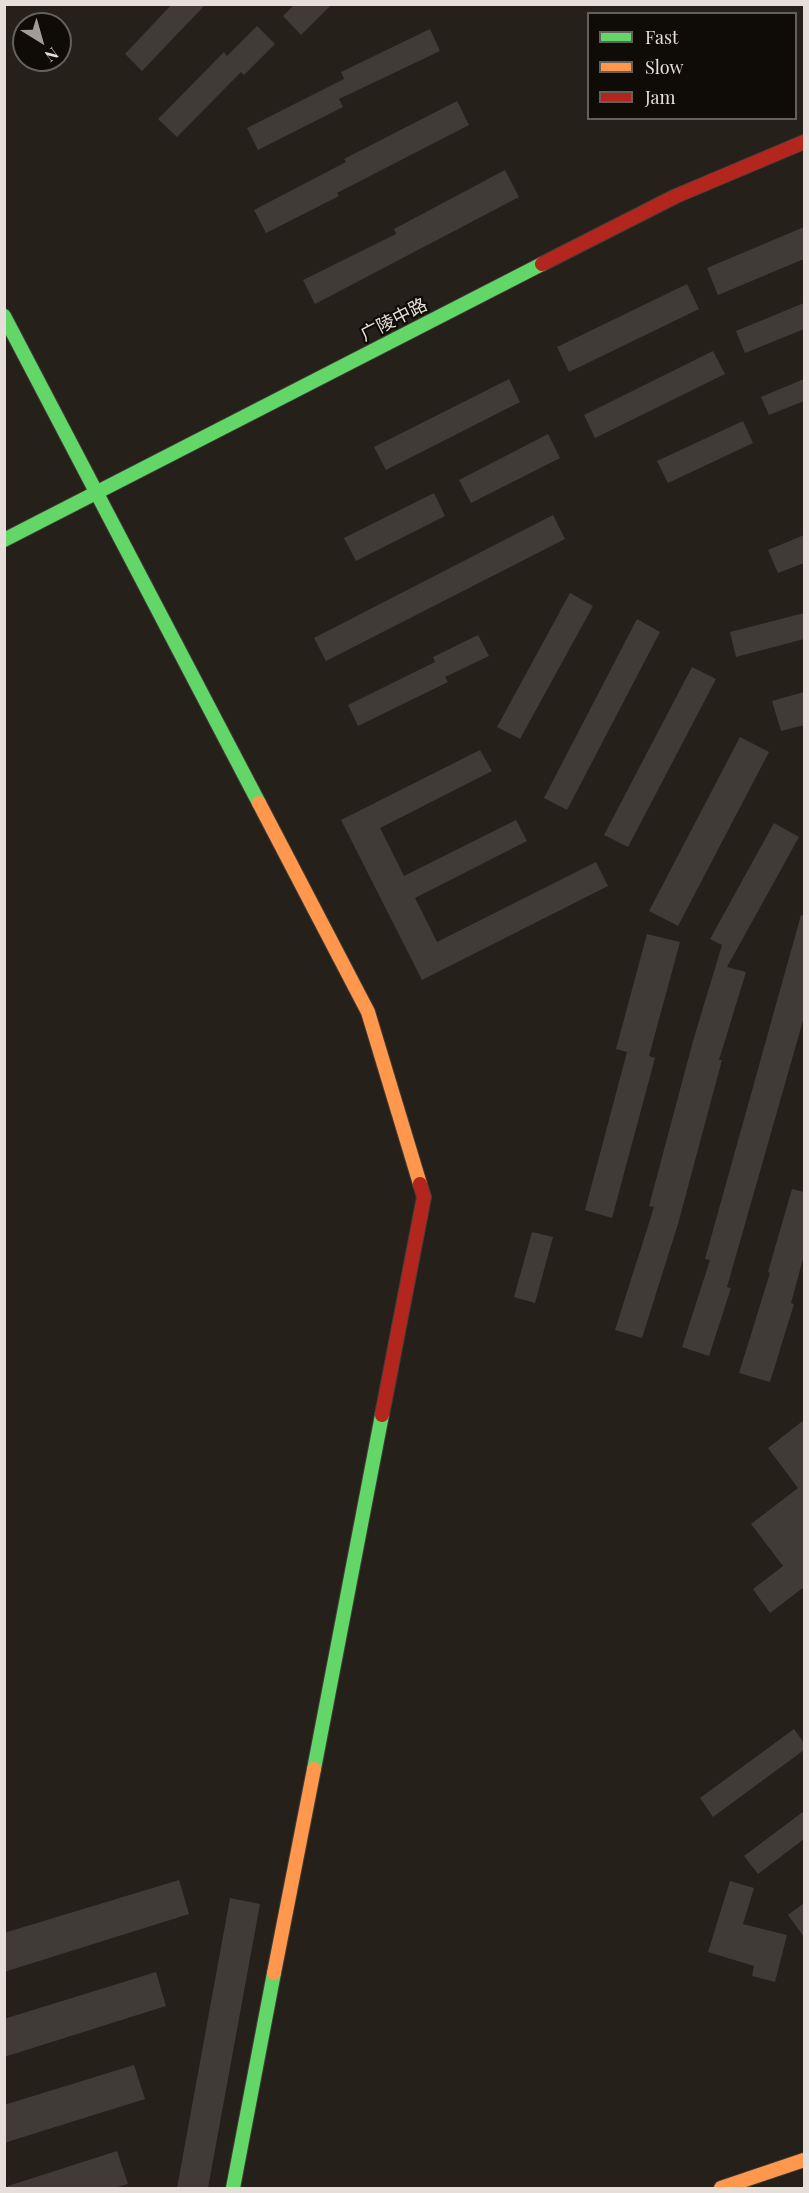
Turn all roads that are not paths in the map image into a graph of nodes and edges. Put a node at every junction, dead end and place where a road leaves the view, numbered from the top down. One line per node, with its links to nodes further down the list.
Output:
1 (804, 142): 3 (street, 广陵中路)
2 (4, 316): 3 (street)
3 (97, 492): 4 (street, 广陵中路); 6 (street)
4 (4, 540)
5 (804, 2160): 7 (street)
6 (234, 2188)
7 (722, 2188)

